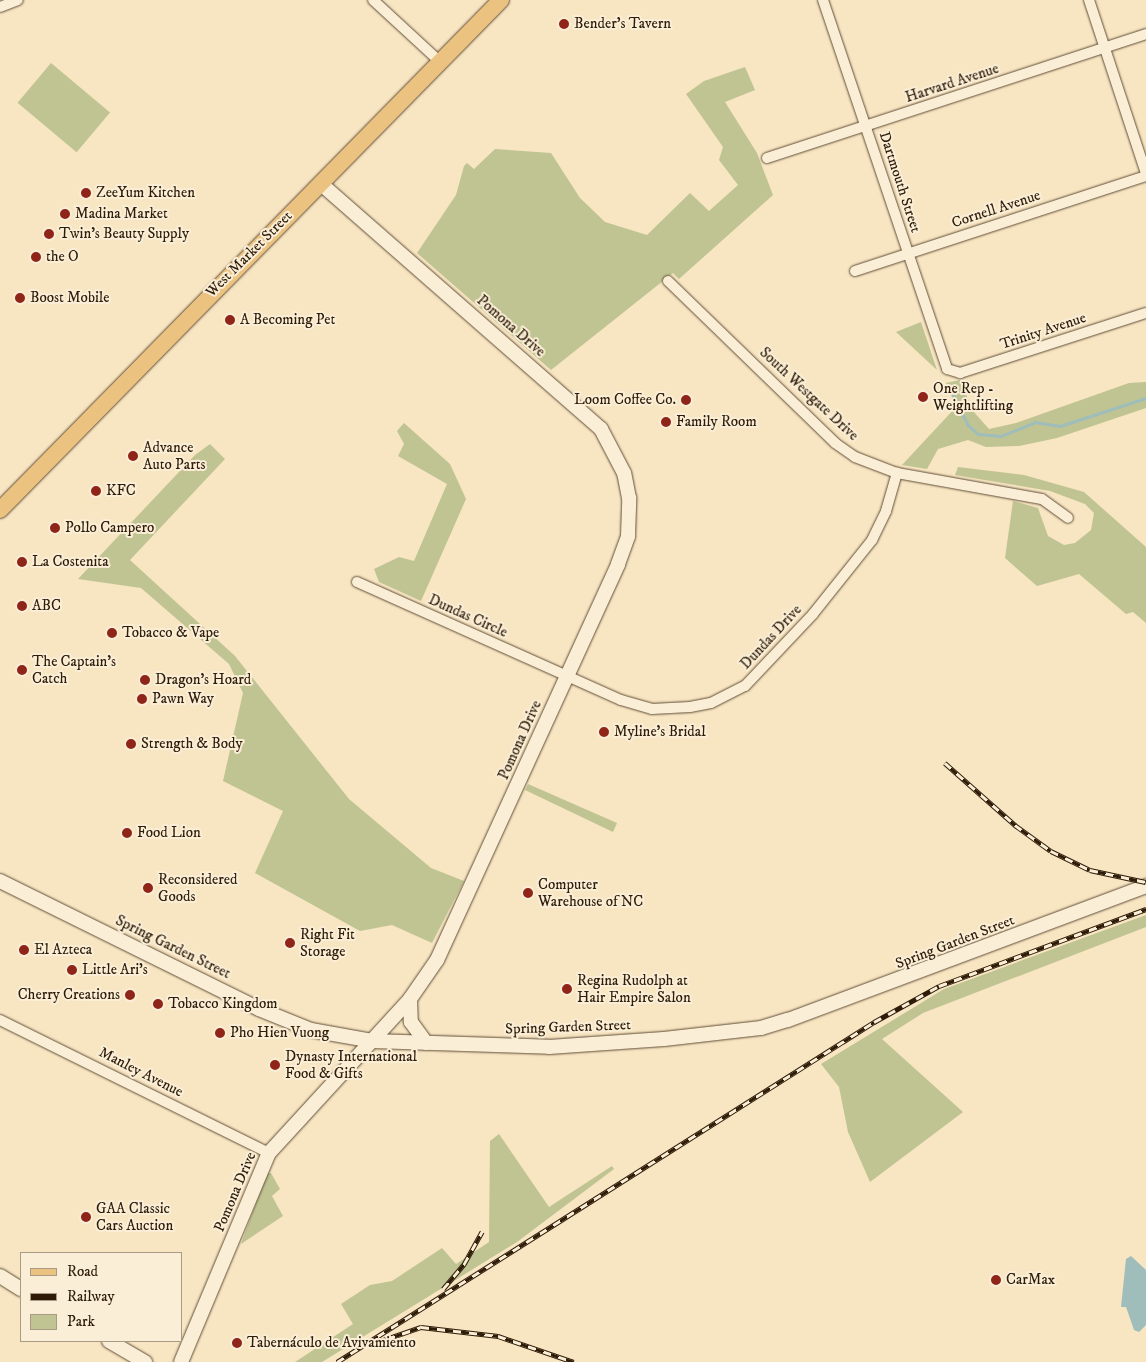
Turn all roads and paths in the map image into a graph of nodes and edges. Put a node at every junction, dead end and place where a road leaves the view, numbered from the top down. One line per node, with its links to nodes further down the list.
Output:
1 (18, 0): 6 (street)
2 (373, 0): 9 (street)
3 (501, 0): 9 (main road, West Market Street)
4 (823, 0): 10 (street, Dartmouth Street)
5 (1089, 0): 8 (street)
6 (0, 7)
7 (1146, 34): 8 (street, Harvard Avenue)
8 (1106, 48): 10 (street, Harvard Avenue); 12 (street)
9 (439, 61): 13 (main road, West Market Street)
10 (867, 126): 11 (street, Harvard Avenue); 14 (street, Dartmouth Street)
11 (768, 158)
12 (1146, 174): 14 (street, Cornell Avenue)
13 (320, 183): 20 (main road, West Market Street); 23 (street, Pomona Drive)
14 (907, 254): 15 (street, Cornell Avenue); 18 (street, Dartmouth Street)
15 (855, 271)
16 (668, 281): 19 (street, South Westgate Drive)
17 (1146, 314): 18 (street, Trinity Avenue)
18 (950, 372)
19 (897, 473): 21 (street, South Westgate Drive); 23 (street, Dundas Drive)
20 (0, 510)
21 (1068, 518)
22 (357, 582): 23 (street, Dundas Circle)
23 (567, 676): 26 (street, Pomona Drive)
24 (0, 881): 28 (street, Spring Garden Street)
25 (1146, 886): 29 (street, Spring Garden Street)
26 (410, 999): 28 (street, Pomona Drive); 29 (street)
27 (0, 1020): 30 (street, Manley Avenue)
28 (372, 1041): 29 (street, Spring Garden Street); 30 (street, Pomona Drive)
29 (426, 1043)
30 (269, 1153): 35 (street, Pomona Drive)
31 (0, 1276): 32 (street)
32 (20, 1288)
33 (111, 1342): 34 (street)
34 (145, 1362)
35 (181, 1362)

